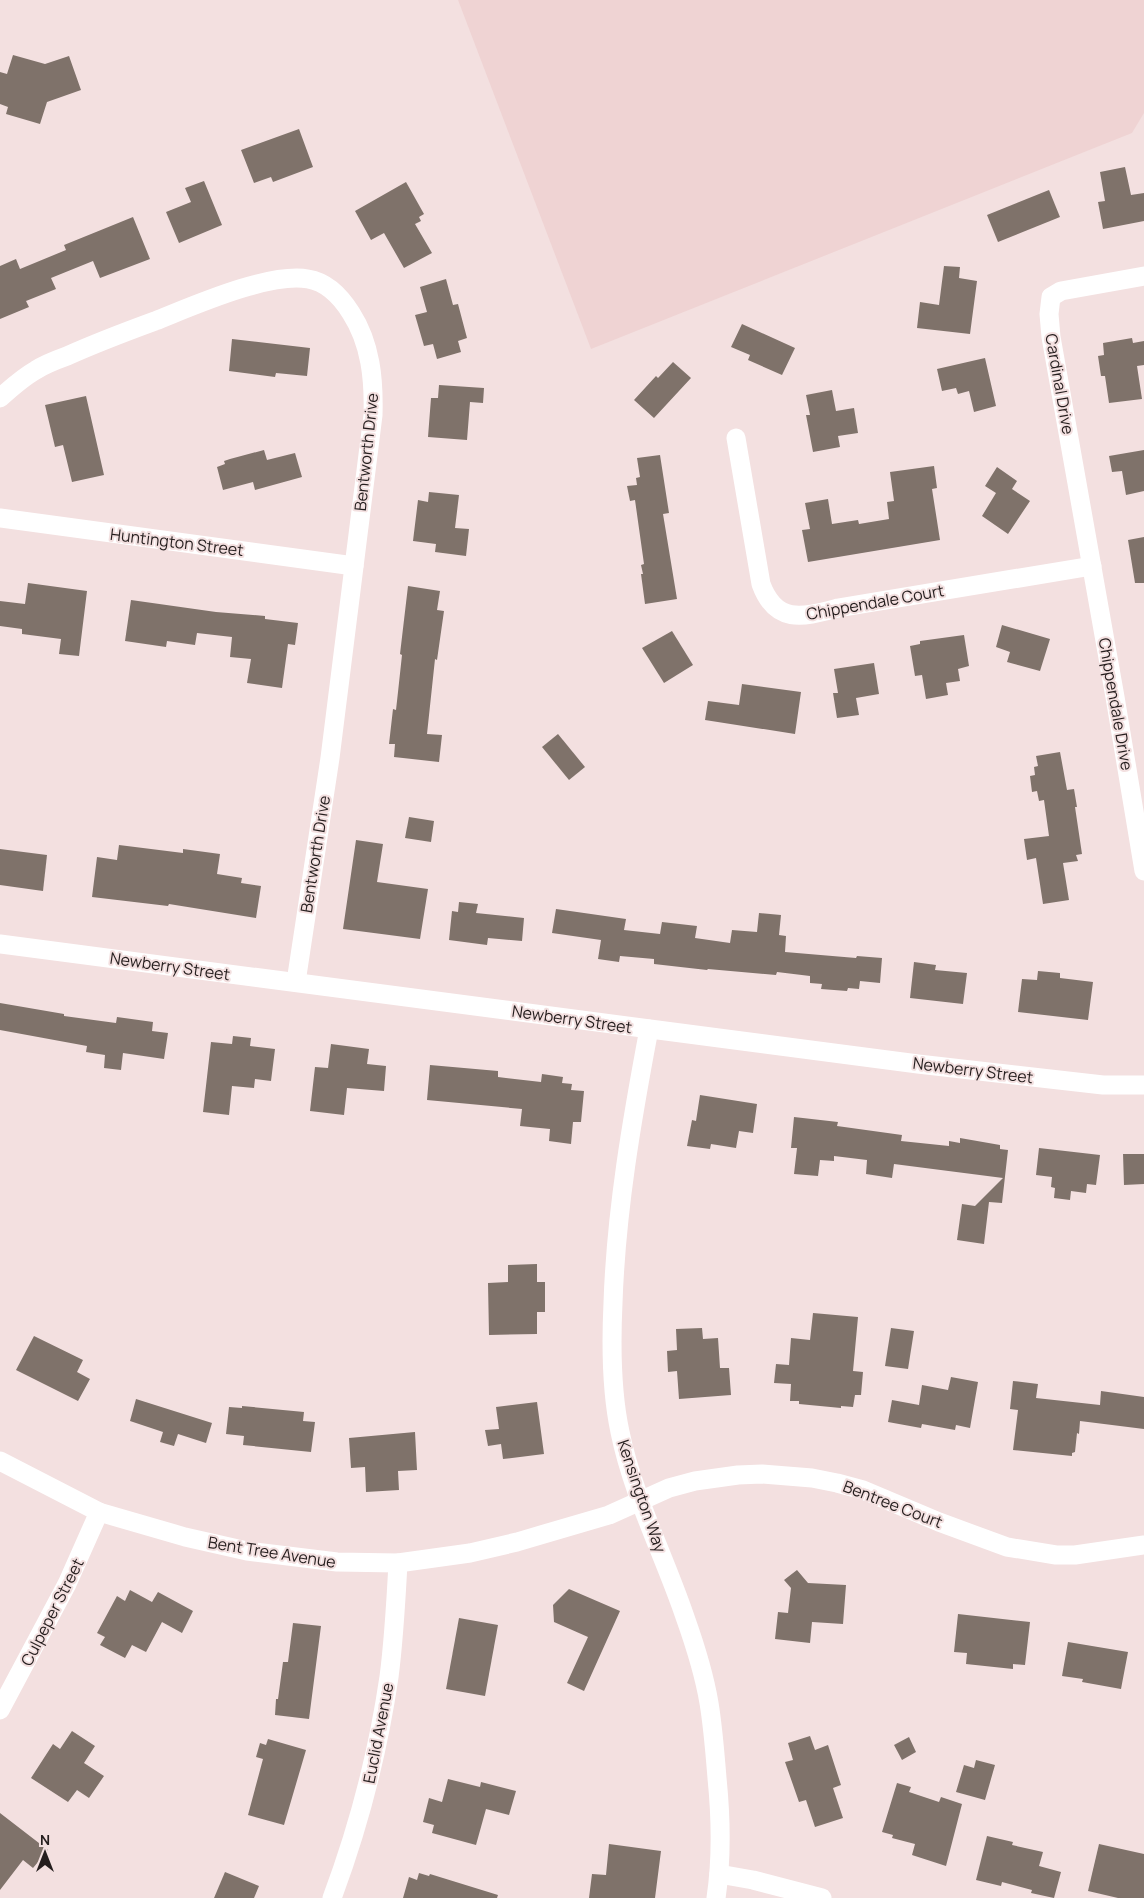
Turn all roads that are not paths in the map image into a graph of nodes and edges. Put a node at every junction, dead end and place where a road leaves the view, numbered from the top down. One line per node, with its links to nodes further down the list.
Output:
1 (1144, 276): 6 (street, Cardinal Drive)
2 (0, 398): 5 (street, Bentworth Drive)
3 (736, 438): 6 (street, Chippendale Court)
4 (0, 518): 5 (street, Huntington Street)
5 (354, 566): 9 (street, Bentworth Drive)
6 (1092, 566): 7 (street, Chippendale Drive)
7 (1144, 871)
8 (0, 944): 9 (street, Newberry Street)
9 (296, 982): 10 (street, Newberry Street)
10 (649, 1029): 11 (street, Newberry Street); 13 (street, Kensington Way)
11 (1144, 1085)
12 (0, 1461): 14 (street, Bent Tree Avenue)
13 (641, 1502): 15 (street, Bentree Court); 16 (street, Bent Tree Avenue); 18 (street, Kensington Way)
14 (99, 1512): 16 (street, Bent Tree Avenue); 17 (street, Culpeper Street)
15 (1144, 1545)
16 (398, 1563): 19 (street, Euclid Avenue)
17 (0, 1710)
18 (719, 1874): 20 (street, Kensington Way); 21 (street)
19 (332, 1898)
20 (716, 1898)
21 (822, 1898)

